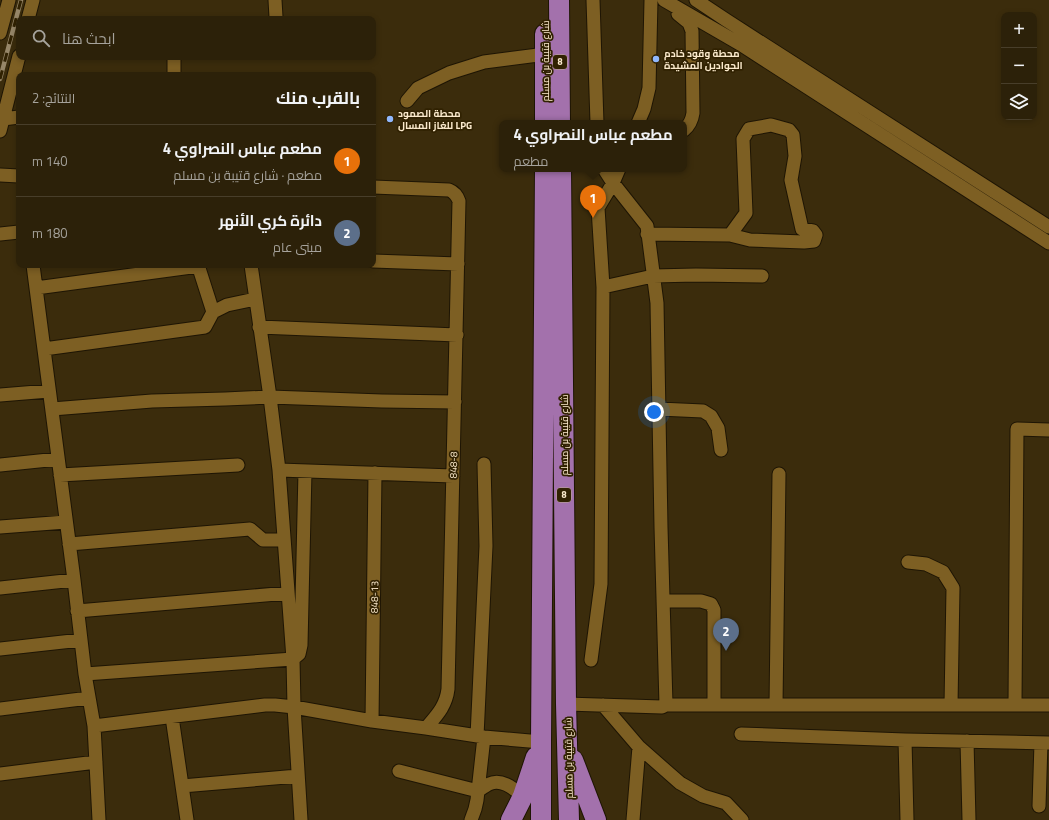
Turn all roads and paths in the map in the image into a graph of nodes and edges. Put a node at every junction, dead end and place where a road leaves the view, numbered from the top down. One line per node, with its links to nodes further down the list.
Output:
1 (9, 0): 12 (street)
2 (33, 0): 10 (street)
3 (275, 0): 11 (street)
4 (545, 0): 13 (highway, شارع قتيبة بن مسلم / 8)
5 (559, 0): 20 (highway, شارع قتيبة بن مسلم / 8)
6 (592, 0): 21 (street)
7 (651, 0): 22 (street)
8 (696, 0): 33 (street)
9 (670, 2): 24 (street); 38 (street)
10 (29, 16)
11 (276, 16)
12 (0, 33)
13 (546, 54): 17 (street); 19 (highway, شارع قتيبة بن مسلم / 8)
14 (18, 60): 23 (street)
15 (174, 60): 16 (street)
16 (174, 72)
17 (407, 101)
18 (16, 118): 23 (street)
19 (545, 120)
20 (560, 120)
21 (597, 120)
22 (639, 120)
23 (2, 125)
24 (687, 128)
25 (545, 172): 107 (highway, شارع قتيبة بن مسلم / 8)
26 (561, 172): 88 (highway, شارع قتيبة بن مسلم / 8)
27 (606, 172): 31 (street)
28 (618, 172): 31 (street)
29 (0, 175): 30 (street)
30 (16, 176)
31 (612, 183): 36 (street); 47 (street)
32 (376, 187): 40 (street, 848-8)
33 (1049, 227)
34 (16, 232): 35 (street)
35 (0, 234)
36 (648, 234): 37 (street); 45 (street)
37 (730, 235): 37 (street)
38 (1049, 243)
39 (376, 261): 40 (street)
40 (458, 264): 52 (street, 848-8)
41 (33, 268): 48 (street)
42 (184, 268): 48 (street)
43 (200, 268): 50 (street)
44 (250, 268): 49 (street)
45 (653, 276): 46 (street); 47 (street); 59 (street)
46 (762, 276)
47 (603, 287): 85 (street)
48 (36, 288): 53 (street)
49 (255, 299): 50 (street); 51 (street)
50 (213, 312): 53 (street)
51 (259, 327): 52 (street); 56 (street)
52 (456, 335): 57 (street, 848-8)
53 (44, 348): 54 (street)
54 (49, 391): 55 (street); 58 (street)
55 (0, 396)
56 (270, 397): 57 (street); 58 (street); 66 (street)
57 (455, 402): 71 (street, 848-8)
58 (52, 409): 62 (street)
59 (659, 409): 61 (street); 80 (street)
60 (1049, 430): 94 (street)
61 (721, 450)
62 (58, 460): 64 (street); 70 (street)
63 (484, 464): 103 (street)
64 (0, 465)
65 (238, 465): 70 (street)
66 (280, 470): 67 (street); 74 (street)
67 (305, 471): 68 (street); 84 (street)
68 (375, 473): 71 (street); 99 (street, 848-13)
69 (779, 474): 92 (street)
70 (60, 476): 72 (street)
71 (453, 476): 101 (street, 848-8)
72 (66, 522): 73 (street); 75 (street)
73 (0, 527)
74 (284, 540): 75 (street); 79 (street)
75 (69, 544): 77 (street)
76 (908, 562): 93 (street)
77 (74, 580): 78 (street); 81 (street)
78 (0, 588)
79 (288, 593): 81 (street); 84 (street)
80 (663, 601): 90 (street); 91 (street)
81 (77, 611): 82 (street)
82 (81, 640): 83 (street); 86 (street)
83 (0, 649)
84 (293, 659): 86 (street); 96 (street)
85 (591, 660)
86 (85, 674): 87 (street)
87 (89, 698): 97 (street); 100 (street)
88 (566, 704): 89 (street); 105 (highway, شارع قتيبة بن مسلم / 8)
89 (603, 705): 90 (street); 109 (street)
90 (666, 705): 91 (street)
91 (714, 705): 92 (street)
92 (776, 705): 93 (street)
93 (951, 705): 94 (street)
94 (1015, 705): 95 (street)
95 (1049, 705)
96 (294, 707): 98 (street); 99 (street); 113 (street)
97 (0, 709)
98 (172, 717): 100 (street); 114 (street)
99 (372, 721): 101 (street)
100 (94, 726): 110 (street)
101 (426, 728): 103 (street)
102 (741, 734): 104 (street)
103 (480, 737): 107 (street); 115 (street)
104 (905, 740): 106 (street); 128 (street)
105 (567, 741): 124 (highway, شارع قتيبة بن مسلم / 8); 125 (highway)
106 (967, 741): 108 (street); 129 (street)
107 (541, 742): 116 (highway); 123 (highway, شارع قتيبة بن مسلم / 8)
108 (1045, 743): 117 (street)
109 (639, 746): 126 (street); 127 (street)
110 (96, 762): 112 (street); 118 (street)
111 (399, 771): 115 (street)
112 (0, 774)
113 (298, 776): 114 (street); 120 (street)
114 (182, 786): 119 (street)
115 (478, 791): 116 (street); 121 (street)
116 (523, 796): 122 (highway)
117 (1039, 806)
118 (99, 820)
119 (187, 820)
120 (301, 820)
121 (471, 820)
122 (511, 820)
123 (541, 820)
124 (569, 820)
125 (596, 820)
126 (633, 820)
127 (742, 820)
128 (907, 820)
129 (969, 820)

